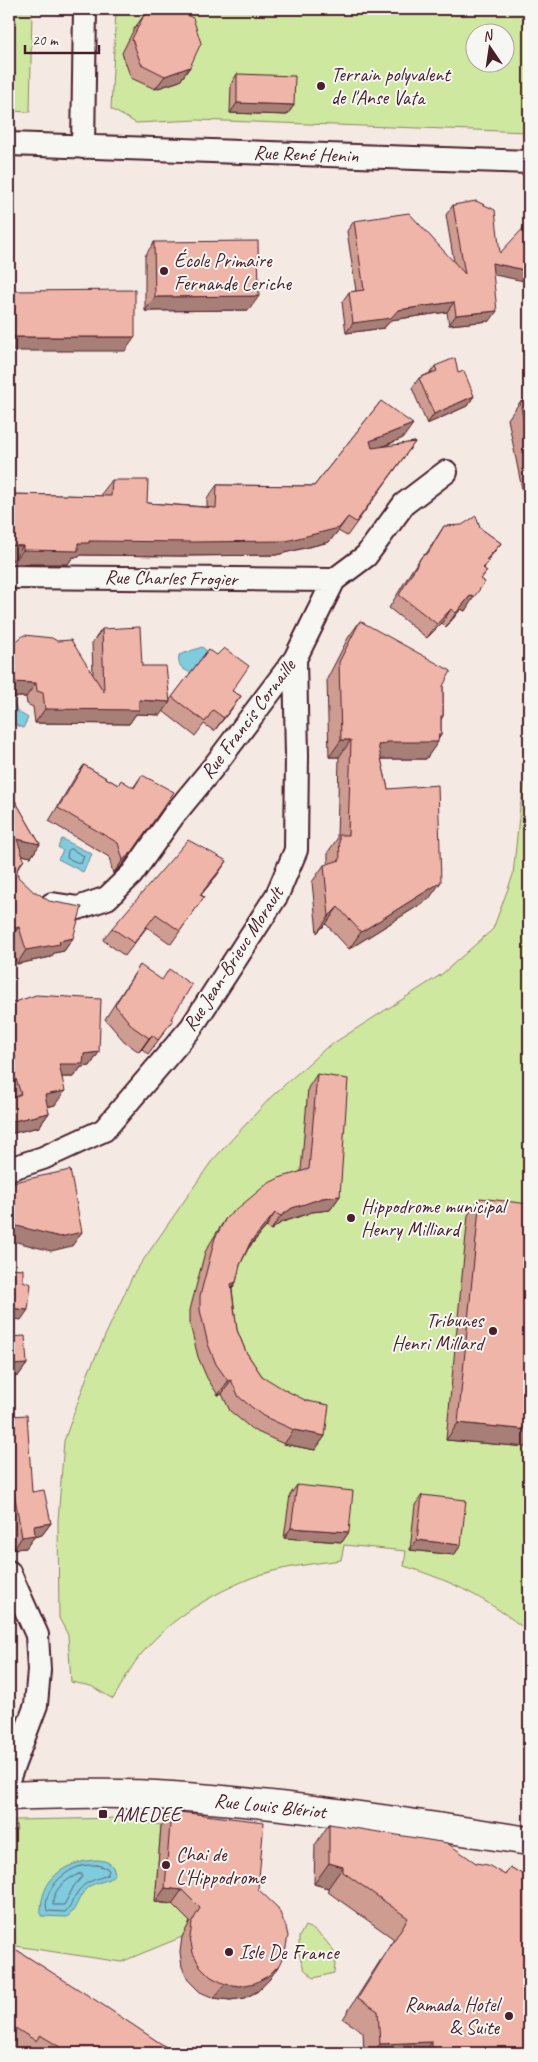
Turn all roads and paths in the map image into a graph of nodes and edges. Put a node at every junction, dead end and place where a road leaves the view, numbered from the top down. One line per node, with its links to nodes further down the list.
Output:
1 (85, 9): 3 (street)
2 (9, 144): 3 (street, Rue René Henin)
3 (83, 146): 4 (street, Rue René Henin)
4 (529, 162)
5 (446, 472): 7 (street, Rue Francis Cornaille)
6 (9, 577): 7 (street, Rue Charles Frogier)
7 (334, 580): 8 (street, Rue Francis Cornaille)
8 (295, 659): 9 (street, Rue Francis Cornaille); 10 (street, Rue Jean-Brieuc Morault)
9 (34, 894)
10 (9, 1169)
11 (9, 1572): 12 (street)
12 (9, 1777)
13 (9, 1796): 14 (street, Rue Louis Blériot)
14 (529, 1841)

